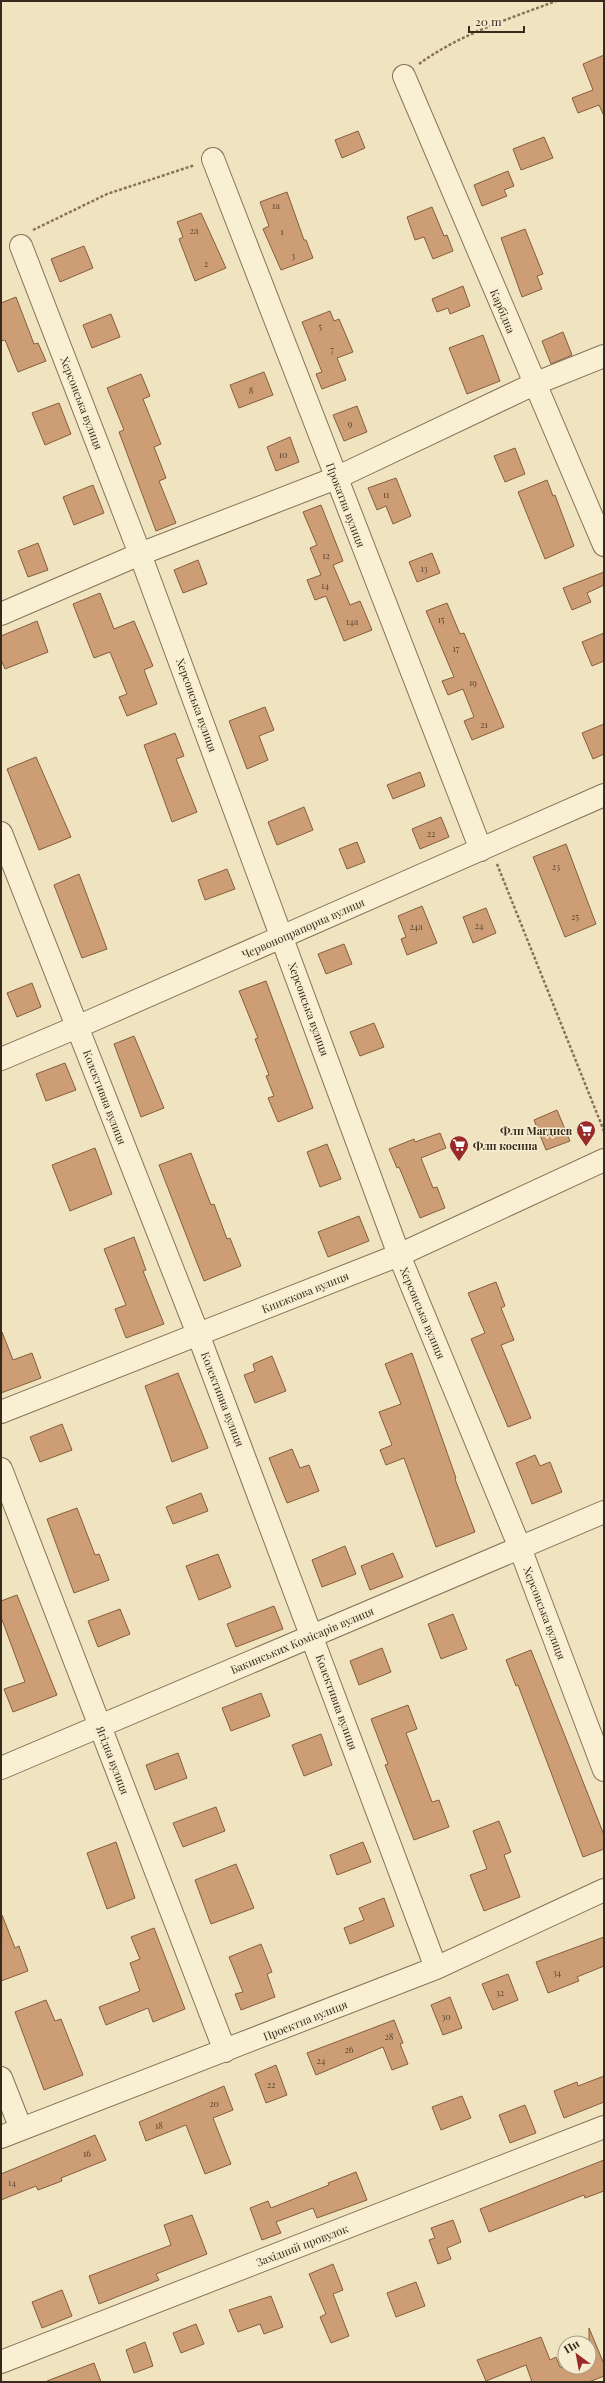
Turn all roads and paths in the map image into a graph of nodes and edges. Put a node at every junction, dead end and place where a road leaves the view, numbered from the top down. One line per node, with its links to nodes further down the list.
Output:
1 (556, 1): 2 (path)
2 (404, 76): 6 (street, Карбідна)
3 (213, 159): 4 (path); 7 (street, Прокатна вулиця)
4 (21, 246): 9 (street, Херсонська вулиця)
5 (604, 356): 6 (street)
6 (534, 384): 7 (street); 8 (street, Карбідна)
7 (336, 478): 9 (street); 13 (street, Прокатна вулиця)
8 (604, 545)
9 (140, 554): 10 (street); 14 (street, Херсонська вулиця)
10 (1, 614)
11 (604, 795): 13 (street, Червонопрапорна вулиця)
12 (1, 833): 15 (street, Колективна вулиця)
13 (485, 849): 14 (street, Червонопрапорна вулиця); 17 (path)
14 (283, 937): 15 (street, Червонопрапорна вулиця); 19 (street, Херсонська вулиця)
15 (78, 1027): 16 (street, Червонопрапорна вулиця); 20 (street, Колективна вулиця)
16 (1, 1059)
17 (604, 1131)
18 (604, 1160): 19 (street, Книжкова вулиця)
19 (399, 1255): 20 (street, Книжкова вулиця); 24 (street, Херсонська вулиця)
20 (198, 1334): 21 (street, Книжкова вулиця); 25 (street, Колективна вулиця)
21 (1, 1412)
22 (1, 1469): 26 (street, Ягідна вулиця)
23 (604, 1512): 24 (street, Бакинських Комісарів вулиця)
24 (520, 1548): 25 (street, Бакинських Комісарів вулиця); 28 (street, Херсонська вулиця)
25 (312, 1636): 26 (street, Бакинських Комісарів вулиця); 30 (street, Колективна вулиця)
26 (100, 1727): 27 (street, Бакинських Комісарів вулиця); 31 (street, Ягідна вулиця)
27 (1, 1768)
28 (604, 1770)
29 (604, 1890): 30 (street, Проектна вулиця)
30 (436, 1968): 31 (street, Проектна вулиця)
31 (225, 2051): 34 (street, Проектна вулиця)
32 (1, 2078): 34 (street)
33 (604, 2127): 36 (street, Західний провулок)
34 (21, 2129): 35 (street, Проектна вулиця)
35 (1, 2137)
36 (1, 2362)

